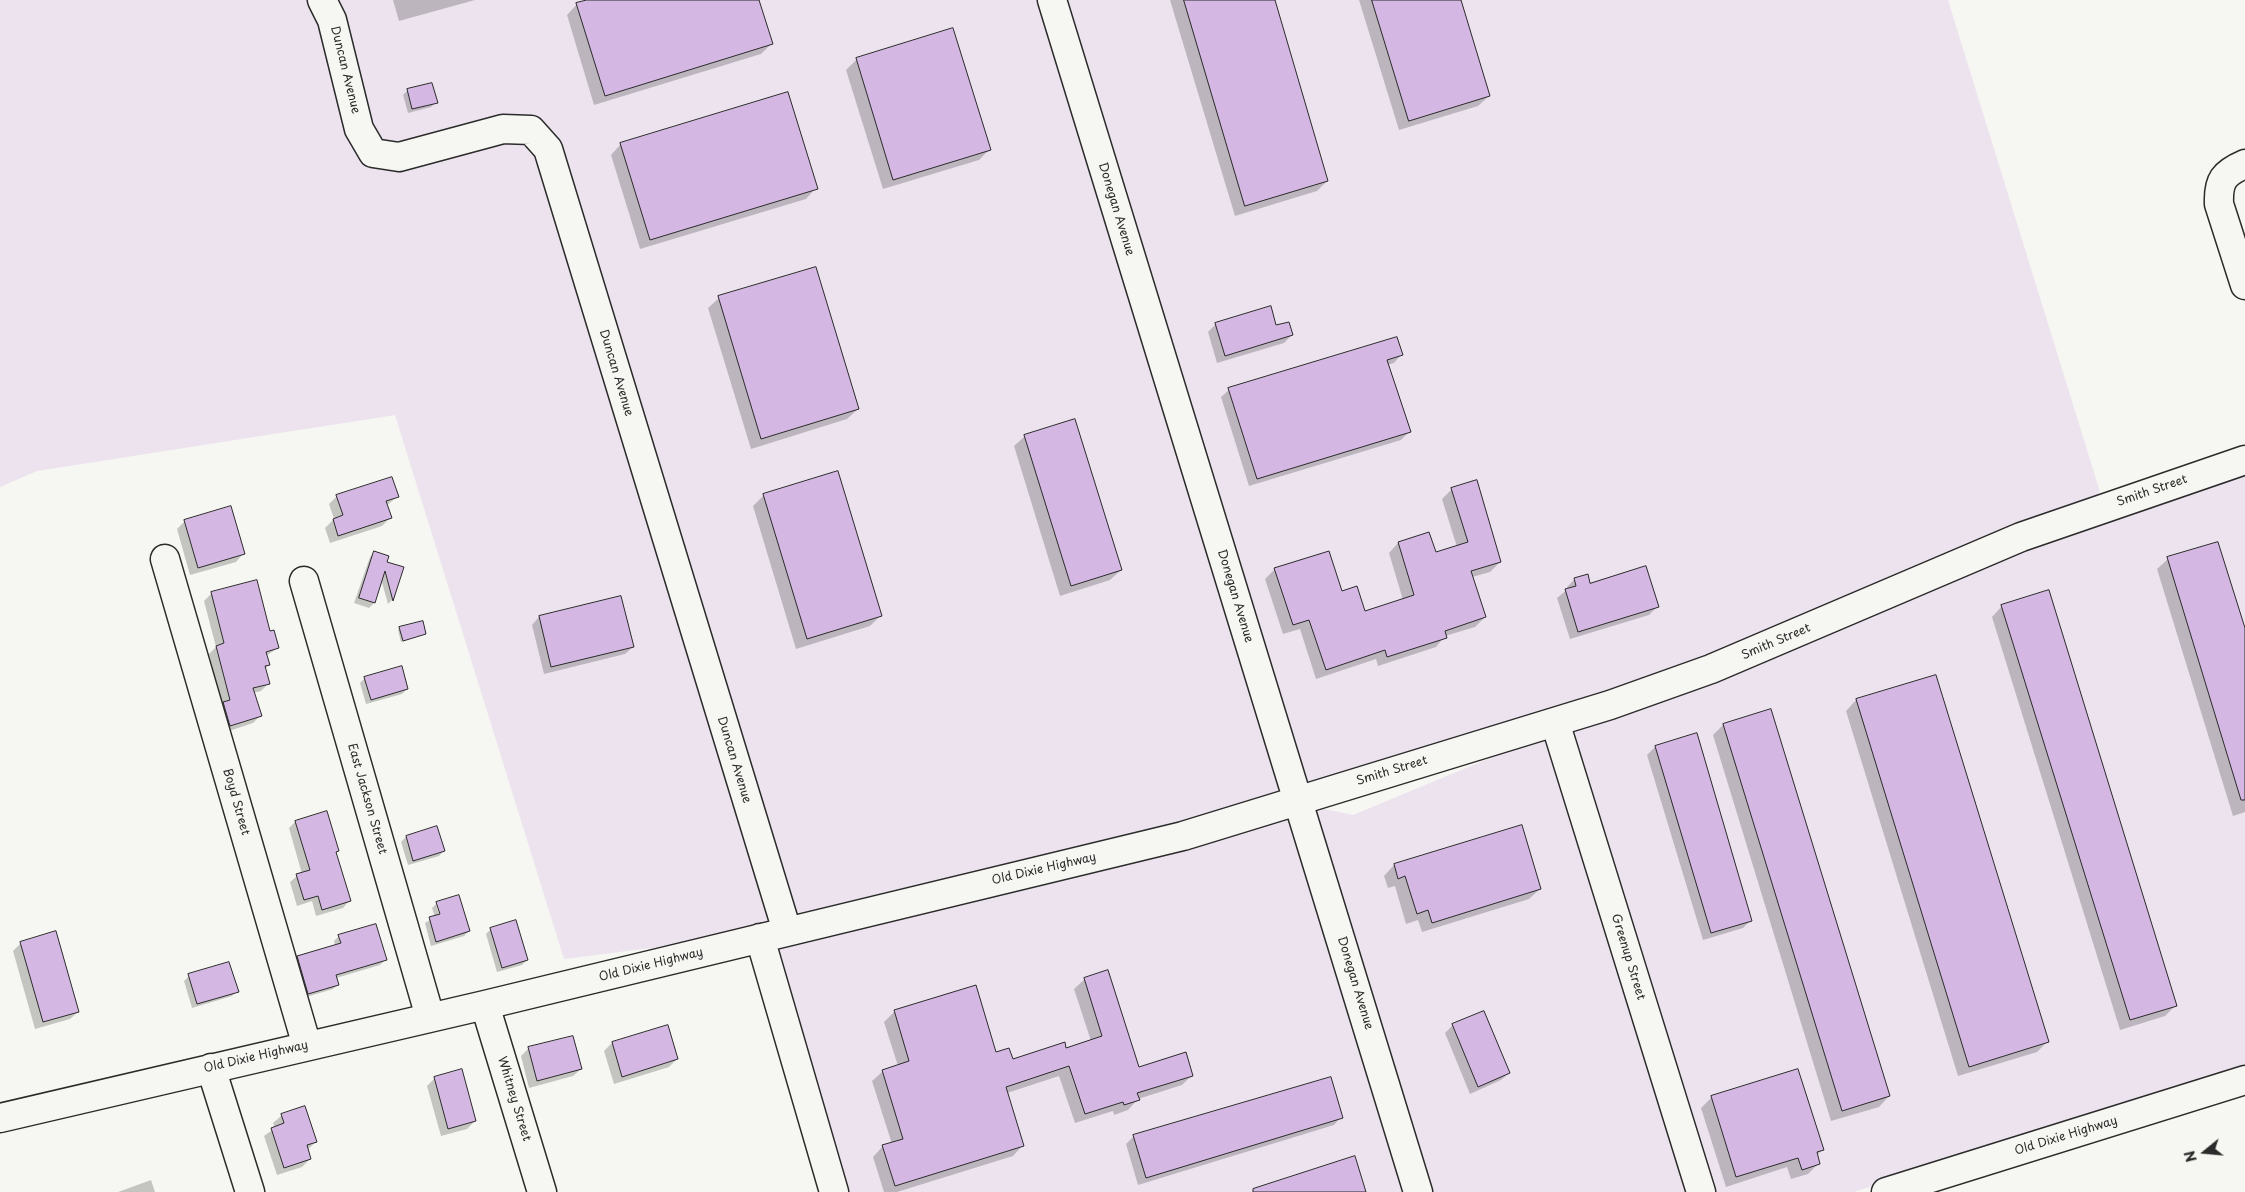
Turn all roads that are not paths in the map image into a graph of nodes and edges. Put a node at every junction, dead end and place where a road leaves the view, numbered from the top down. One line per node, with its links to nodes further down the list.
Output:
1 (322, 0): 10 (street, Duncan Avenue)
2 (1052, 0): 9 (street, Donegan Avenue)
3 (2245, 164): 4 (street)
4 (2245, 286)
5 (2245, 460): 8 (street, Smith Street)
6 (166, 559): 14 (street, Boyd Street)
7 (304, 582): 13 (street, East Jackson Street)
8 (1555, 722): 9 (street, Smith Street); 22 (street, Greenup Street)
9 (1298, 800): 10 (street, Old Dixie Highway); 21 (street, Donegan Avenue)
10 (787, 931): 11 (street, Old Dixie Highway)
11 (760, 938): 12 (street, Old Dixie Highway); 20 (street)
12 (486, 1005): 13 (street, Old Dixie Highway); 19 (street, Whitney Street)
13 (430, 1017): 14 (street, Old Dixie Highway)
14 (307, 1046): 15 (street, Old Dixie Highway)
15 (211, 1068): 17 (street, Old Dixie Highway); 18 (street)
16 (2245, 1080): 23 (street, Old Dixie Highway)
17 (0, 1118)
18 (250, 1192)
19 (542, 1192)
20 (834, 1192)
21 (1418, 1192)
22 (1701, 1192)
23 (1886, 1192)

